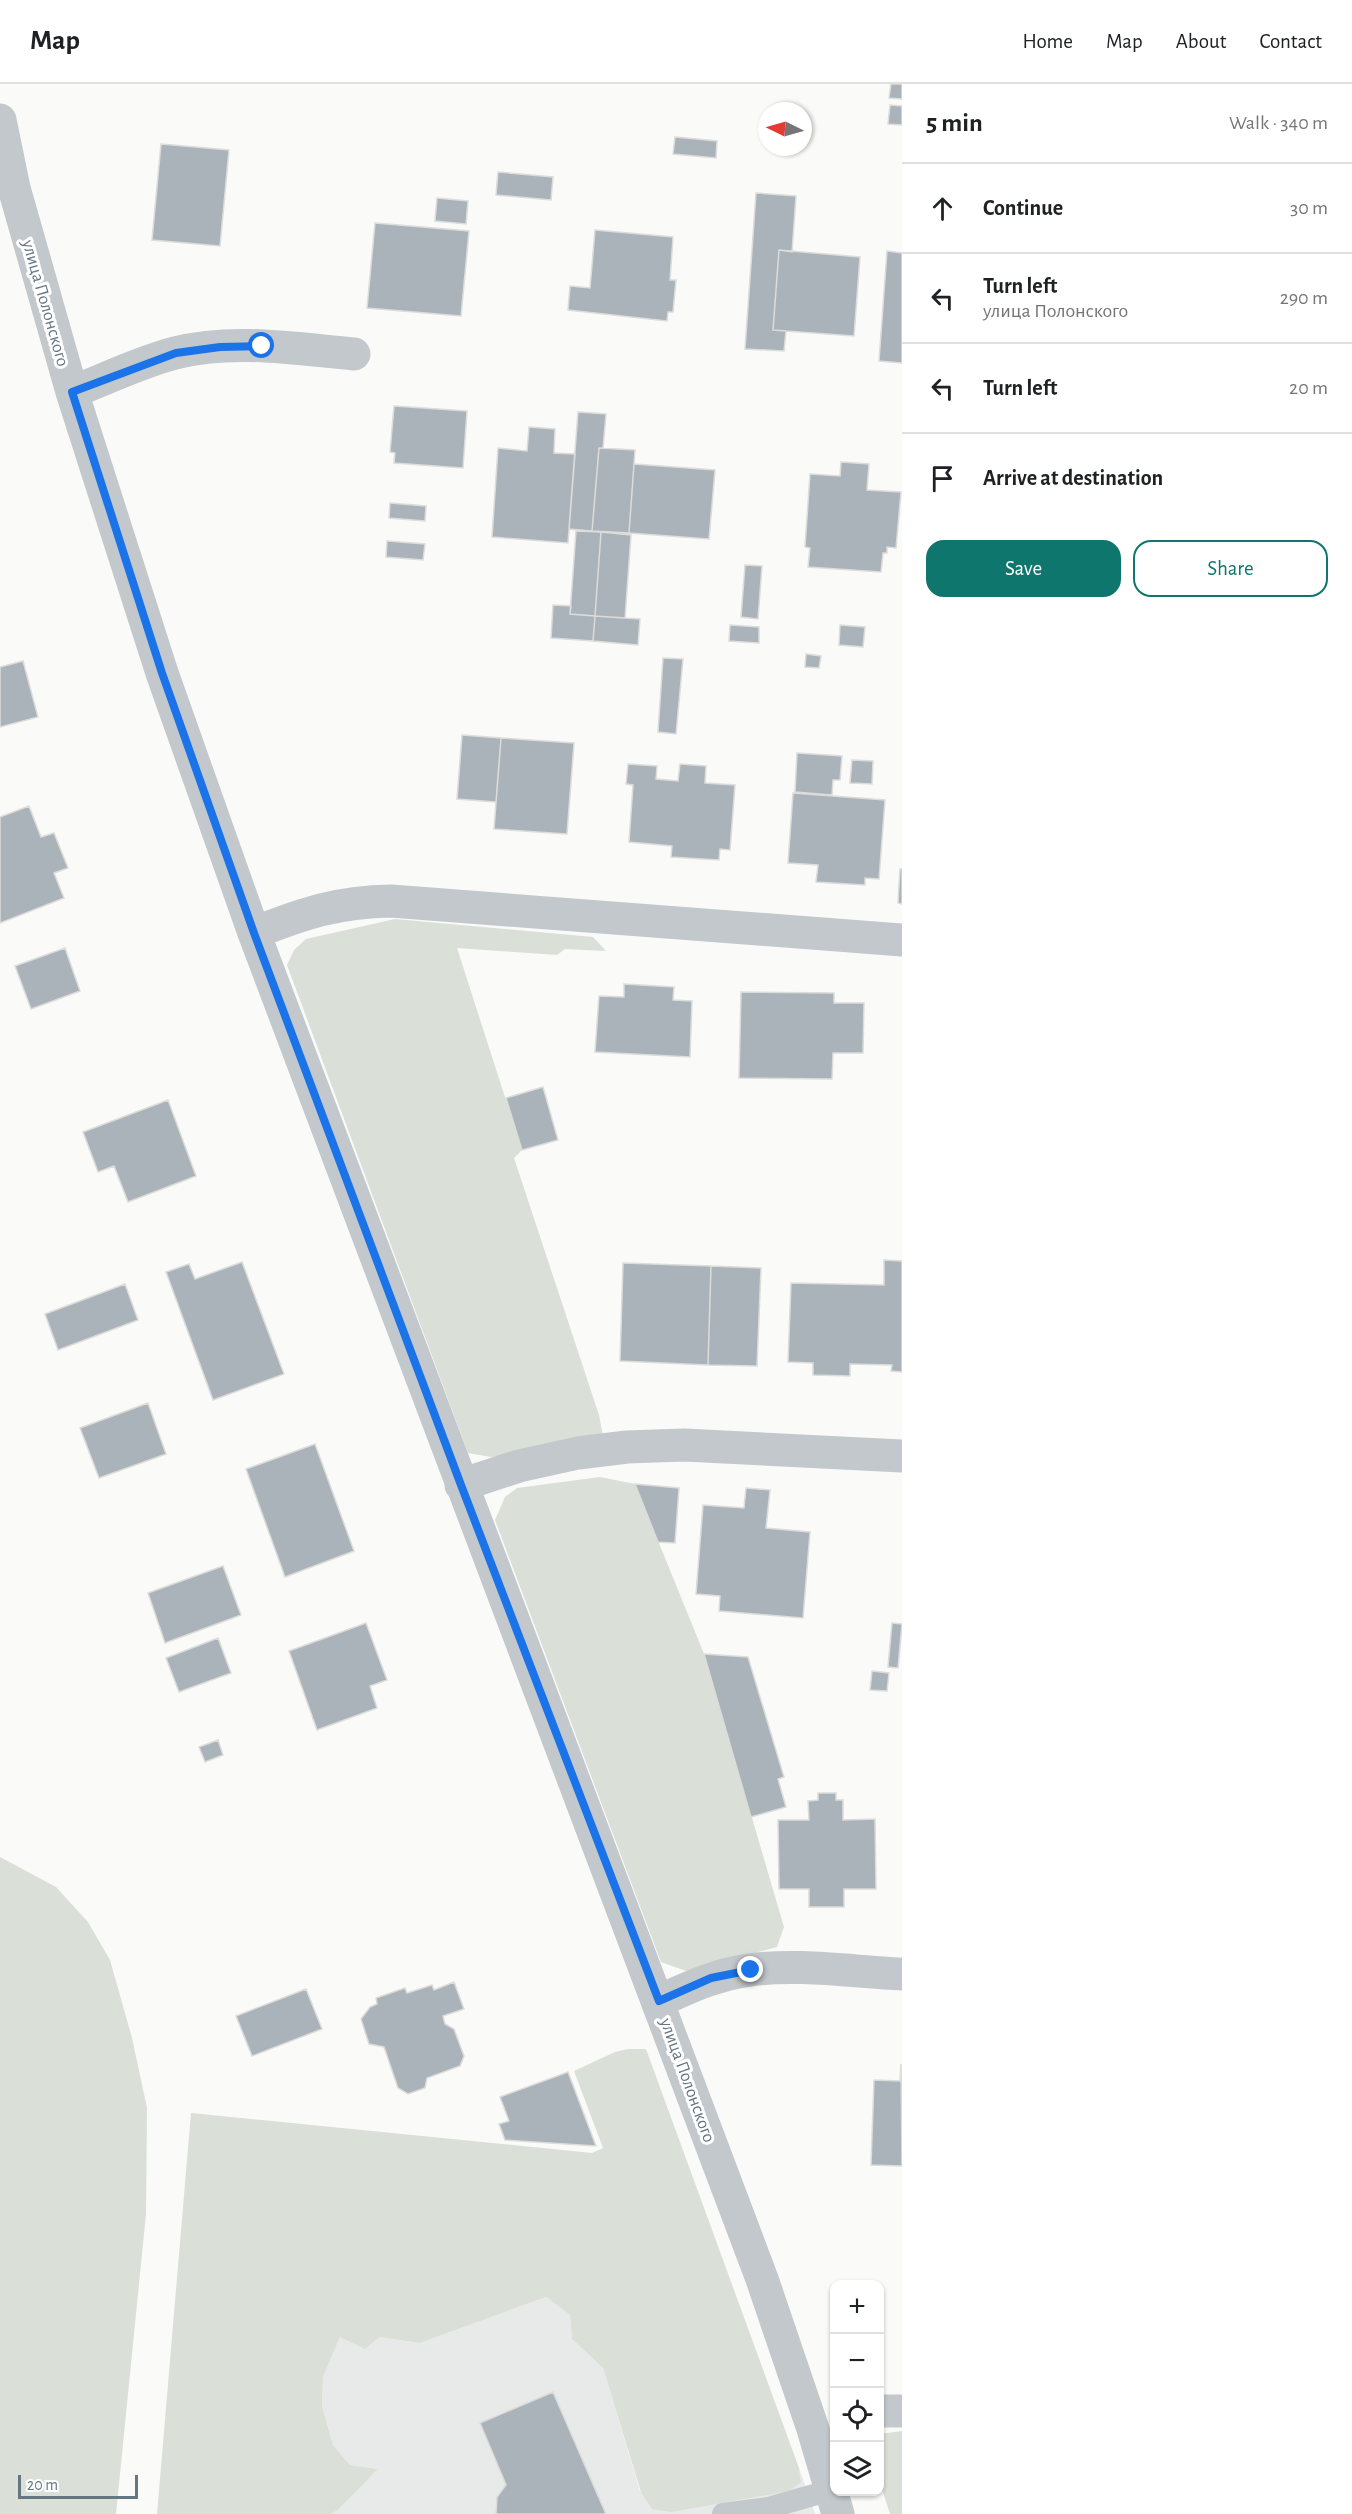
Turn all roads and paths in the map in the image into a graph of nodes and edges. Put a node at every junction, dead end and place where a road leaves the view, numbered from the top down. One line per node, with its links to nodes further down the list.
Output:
1 (0, 120): 2 (street, улица Полонского)
2 (7, 187): 4 (street, улица Полонского)
3 (354, 354): 4 (street)
4 (72, 392): 5 (street, улица Полонского)
5 (254, 933): 6 (street); 8 (street, улица Полонского)
6 (902, 940)
7 (902, 1456): 8 (street)
8 (461, 1485): 10 (street, улица Полонского)
9 (902, 1974): 10 (street)
10 (659, 2001): 13 (street, улица Полонского)
11 (884, 2411): 12 (street)
12 (902, 2411)
13 (824, 2425): 14 (street, улица Полонского)
14 (835, 2502): 15 (lane)
15 (723, 2514)

